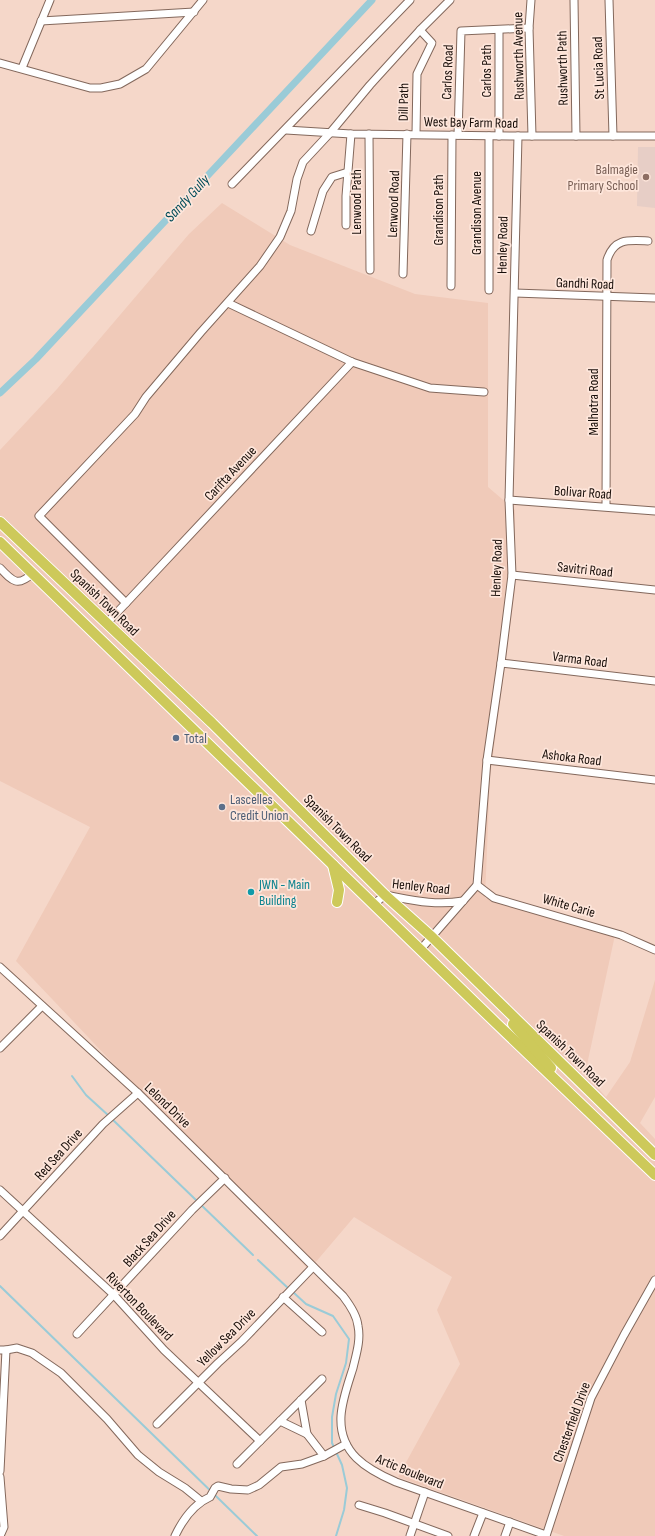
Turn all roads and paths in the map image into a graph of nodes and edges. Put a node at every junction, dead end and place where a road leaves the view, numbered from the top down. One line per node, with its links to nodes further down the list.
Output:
1 (50, 0): 9 (street)
2 (204, 0): 8 (street)
3 (410, 0): 15 (street)
4 (450, 0): 11 (street)
5 (531, 0): 10 (street, Rushworth Avenue)
6 (574, 0): 26 (street, Rushworth Path)
7 (609, 0): 27 (street, St Lucia Road)
8 (194, 12): 9 (street); 14 (street)
9 (41, 21): 14 (street)
10 (530, 28): 12 (street, Carlos Road); 25 (street, Rushworth Avenue)
11 (420, 30): 16 (street); 20 (street, Dill Path)
12 (499, 30): 21 (street, Carlos Road); 23 (street, Carlos Path)
13 (0, 63): 14 (street)
14 (22, 68)
15 (286, 130): 16 (street, West Bay Farm Road); 30 (street)
16 (330, 133): 17 (street, West Bay Farm Road); 41 (street)
17 (351, 134): 18 (street, West Bay Farm Road); 29 (street)
18 (369, 134): 19 (street, West Bay Farm Road); 34 (street, Lenwood Path)
19 (407, 134): 20 (street, West Bay Farm Road); 35 (street, Lenwood Road)
20 (416, 134): 21 (street, West Bay Farm Road)
21 (455, 135): 22 (street, West Bay Farm Road); 36 (street, Grandison Path)
22 (489, 136): 23 (street, West Bay Farm Road); 37 (street, Grandison Avenue)
23 (499, 136): 24 (street, West Bay Farm Road)
24 (518, 136): 25 (street, West Bay Farm Road); 38 (street, Henley Road)
25 (532, 136): 26 (street, West Bay Farm Road)
26 (576, 136): 27 (street, West Bay Farm Road)
27 (613, 136): 28 (street, West Bay Farm Road)
28 (655, 136)
29 (348, 172): 31 (street); 32 (street)
30 (232, 184)
31 (346, 225)
32 (312, 231)
33 (648, 241): 39 (street, Malhotra Road)
34 (370, 270)
35 (403, 274)
36 (451, 286)
37 (489, 290)
38 (515, 293): 39 (street, Gandhi Road); 44 (street, Henley Road)
39 (606, 297): 40 (street, Gandhi Road); 45 (street, Malhotra Road)
40 (655, 298)
41 (228, 303): 42 (street); 53 (street)
42 (352, 362): 43 (street); 53 (street, Carifta Avenue)
43 (484, 392)
44 (509, 500): 45 (street, Bolivar Road); 51 (street, Henley Road)
45 (606, 506): 46 (street, Bolivar Road)
46 (655, 511)
47 (0, 522): 54 (highway, Spanish Town Road)
48 (0, 542): 50 (highway, Spanish Town Road)
49 (0, 568): 50 (street)
50 (33, 573): 58 (highway, Spanish Town Road)
51 (512, 575): 52 (street, Savitri Road); 55 (street, Henley Road)
52 (655, 590)
53 (126, 603): 54 (street, Carifta Avenue)
54 (106, 624): 57 (highway, Spanish Town Road)
55 (501, 663): 56 (street, Varma Road); 59 (street, Henley Road)
56 (655, 681)
57 (212, 723): 58 (highway); 63 (highway, Spanish Town Road)
58 (201, 736): 61 (highway, Spanish Town Road)
59 (487, 760): 60 (street, Ashoka Road); 62 (street, Henley Road)
60 (655, 780)
61 (332, 864): 65 (highway); 66 (highway, Spanish Town Road)
62 (477, 884): 64 (street, Henley Road); 69 (street, White Carie)
63 (384, 895): 64 (street, Henley Road); 66 (street, Henley Road); 67 (highway, Spanish Town Road)
64 (463, 901): 67 (street)
65 (337, 902)
66 (374, 904): 68 (highway, Spanish Town Road)
67 (432, 937): 68 (street); 72 (highway, Spanish Town Road)
68 (421, 950): 75 (highway, Spanish Town Road)
69 (655, 950)
70 (0, 967): 71 (street, Lelond Drive)
71 (42, 1006): 73 (street); 74 (street, Lelond Drive)
72 (514, 1018): 75 (highway); 76 (highway, Spanish Town Road)
73 (0, 1048)
74 (138, 1093): 78 (street, Lelond Drive); 80 (street, Red Sea Drive)
75 (579, 1103): 77 (highway, Spanish Town Road)
76 (655, 1155)
77 (655, 1175)
78 (225, 1178): 82 (street, Lelond Drive); 84 (street, Black Sea Drive)
79 (0, 1190): 80 (street, Riverton Boulevard)
80 (23, 1212): 81 (street, Red Sea Drive); 84 (street, Riverton Boulevard)
81 (0, 1236)
82 (312, 1266): 85 (street, Yellow Sea Drive); 96 (street, Artic Boulevard)
83 (655, 1280): 113 (street, Chesterfield Drive)
84 (114, 1295): 87 (street, Black Sea Drive); 90 (street, Riverton Boulevard)
85 (283, 1297): 86 (street); 90 (street, Yellow Sea Drive)
86 (322, 1332)
87 (77, 1334)
88 (3, 1350): 99 (street); 102 (street)
89 (322, 1379): 91 (street)
90 (199, 1383): 93 (street, Yellow Sea Drive); 95 (street, Riverton Boulevard)
91 (301, 1400): 92 (street); 94 (street)
92 (280, 1421): 94 (street); 95 (street)
93 (157, 1424)
94 (308, 1434): 97 (street)
95 (260, 1441): 98 (street)
96 (344, 1445): 97 (street); 101 (street, Artic Boulevard)
97 (327, 1454): 102 (street)
98 (237, 1464)
99 (0, 1471)
100 (0, 1477): 107 (street)
101 (425, 1492): 104 (street, Artic Boulevard); 106 (street)
102 (201, 1501): 108 (street)
103 (359, 1505): 106 (street)
104 (484, 1513): 105 (street, Artic Boulevard); 111 (street)
105 (510, 1522): 112 (street); 113 (street, Artic Boulevard)
106 (414, 1524): 109 (street); 110 (street)
107 (0, 1536)
108 (175, 1536)
109 (410, 1536)
110 (448, 1536)
111 (474, 1536)
112 (505, 1536)
113 (546, 1536)

